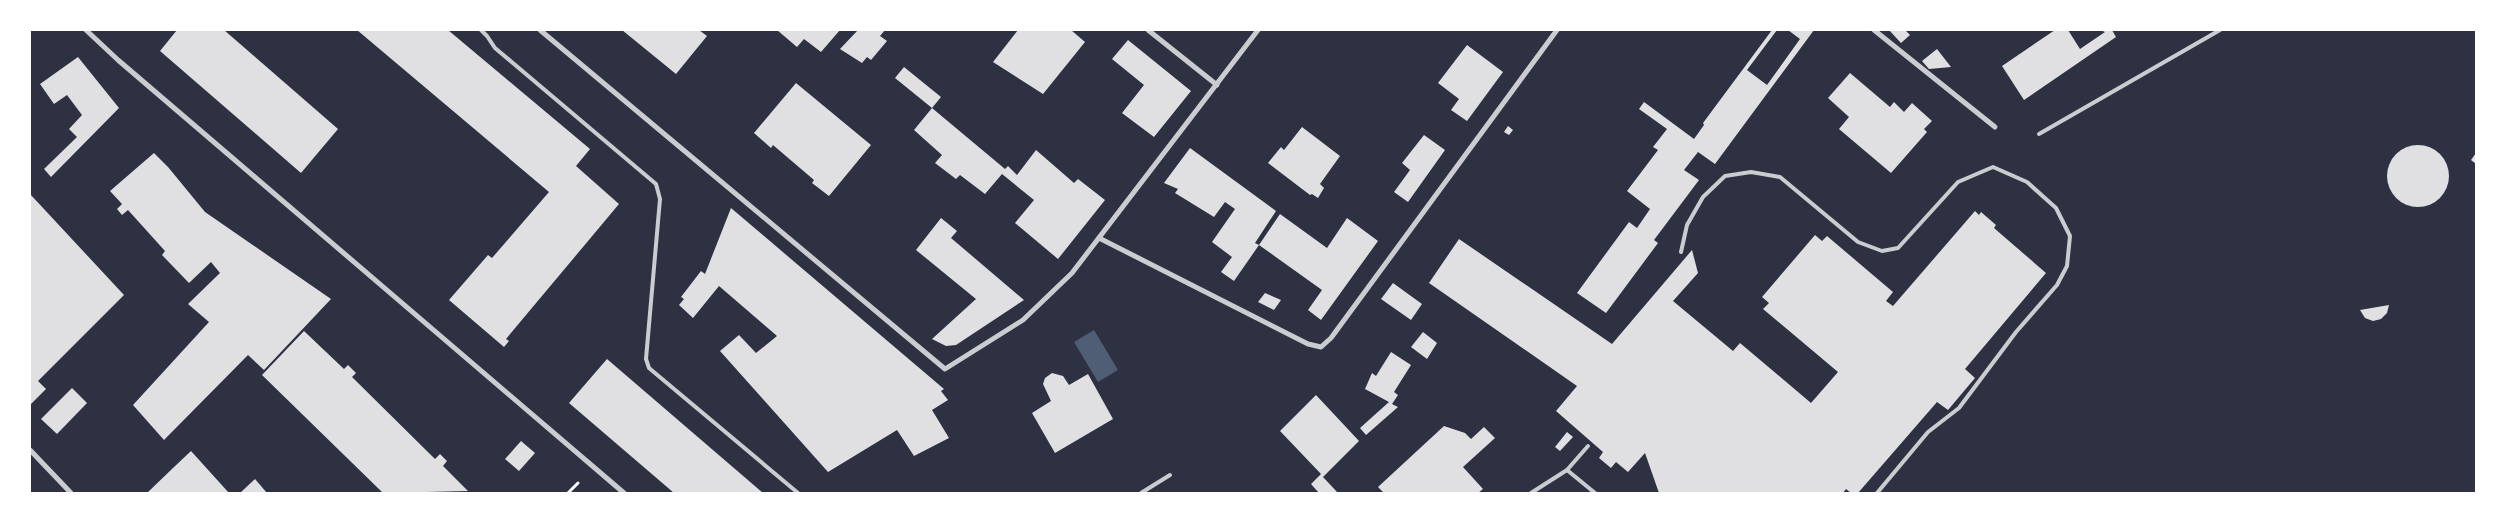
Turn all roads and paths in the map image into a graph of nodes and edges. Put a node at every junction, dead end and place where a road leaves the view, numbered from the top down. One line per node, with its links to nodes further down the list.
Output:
1 (86, 30): 21 (street)
2 (481, 30): 22 (lane)
3 (540, 30): 12 (street)
4 (1148, 30): 9 (street)
5 (1258, 30): 9 (street)
6 (1557, 30): 12 (street)
7 (1874, 30): 10 (street)
8 (2220, 30): 11 (lane)
9 (1217, 85): 12 (street)
10 (1995, 127)
11 (2039, 134)
12 (1099, 238)
13 (1681, 252): 26 (lane)
14 (1588, 446): 16 (lane)
15 (30, 450): 19 (street)
16 (1567, 470): 24 (lane); 25 (lane)
17 (1170, 475): 23 (lane)
18 (576, 485): 20 (path)
19 (71, 493)
20 (568, 493)
21 (624, 493)
22 (798, 493)
23 (1141, 493)
24 (1531, 493)
25 (1595, 493)
26 (1877, 493)

